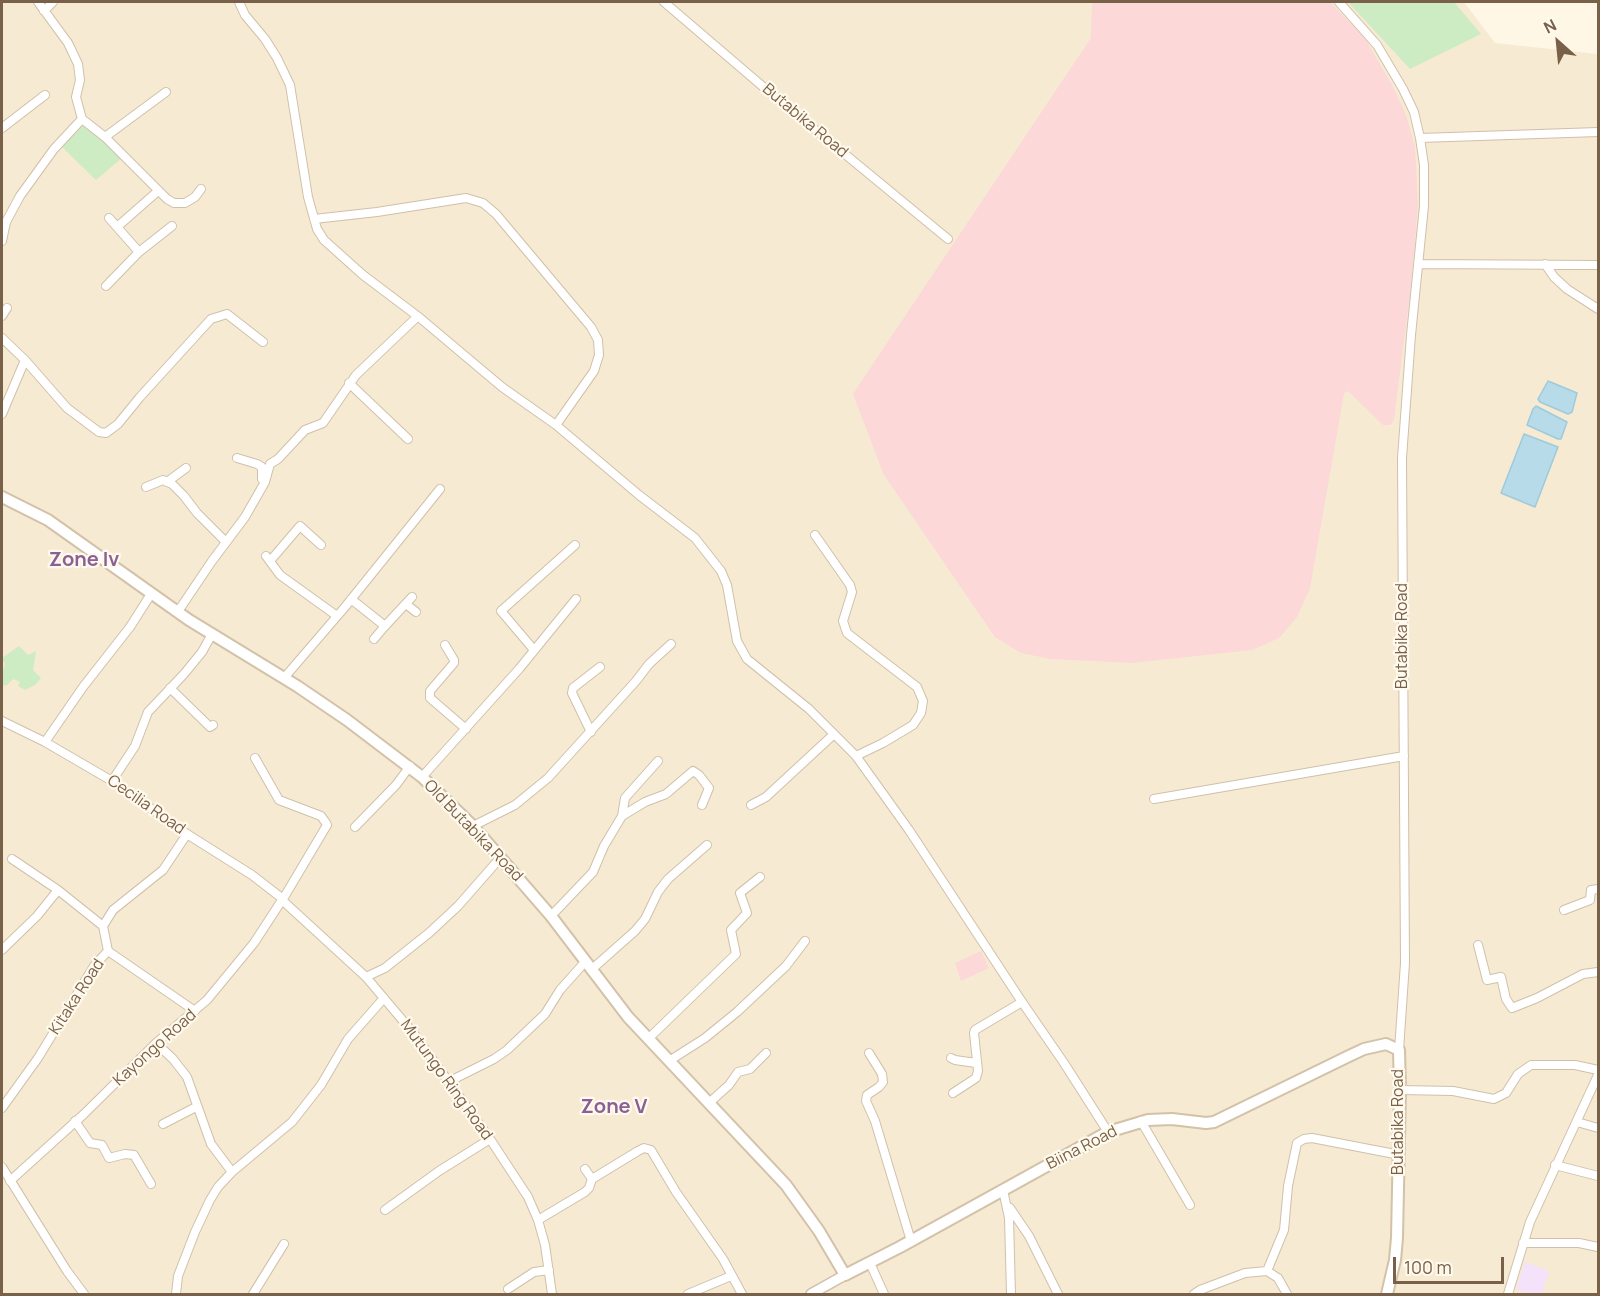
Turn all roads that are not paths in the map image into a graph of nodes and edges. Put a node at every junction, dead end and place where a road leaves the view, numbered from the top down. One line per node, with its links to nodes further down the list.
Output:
1 (38, 2): 6 (street)
2 (53, 2): 6 (street)
3 (239, 2): 17 (street)
4 (664, 2): 21 (street, Butabika Road)
5 (1339, 2): 13 (street, Butabika Road)
6 (44, 11): 9 (street)
7 (166, 92): 12 (street)
8 (45, 94): 10 (street)
9 (82, 120): 12 (street); 20 (street)
10 (2, 128)
11 (1599, 132): 13 (street)
12 (105, 137): 15 (street)
13 (1420, 138): 24 (street, Butabika Road)
14 (201, 189): 15 (street)
15 (158, 190): 19 (street)
16 (109, 218): 19 (street)
17 (314, 219): 31 (street); 37 (street)
18 (172, 226): 23 (street)
19 (117, 227): 23 (street)
20 (3, 231): 22 (street)
21 (948, 239)
22 (2, 241)
23 (139, 252): 27 (street)
24 (1418, 264): 25 (street); 74 (street, Butabika Road)
25 (1545, 264): 26 (street); 29 (street)
26 (1599, 265)
27 (106, 286)
28 (7, 308): 30 (street)
29 (1599, 309)
30 (2, 316)
31 (417, 317): 35 (street); 37 (street)
32 (2, 338): 34 (street)
33 (263, 342): 34 (street)
34 (25, 360): 36 (street)
35 (349, 383): 38 (street); 43 (street)
36 (2, 414)
37 (556, 424): 71 (street)
38 (408, 439)
39 (237, 458): 43 (street)
40 (186, 468): 41 (street)
41 (167, 482): 42 (street); 47 (street)
42 (146, 487)
43 (262, 487): 47 (street)
44 (440, 489): 52 (street)
45 (2, 497): 50 (main road, Old Butabika Road)
46 (814, 535): 73 (street)
47 (226, 542): 55 (street)
48 (321, 545): 57 (street)
49 (575, 545): 63 (street)
50 (150, 594): 55 (main road, Old Butabika Road); 72 (street)
51 (412, 597): 54 (street)
52 (351, 599): 57 (street); 58 (street)
53 (576, 599): 63 (street)
54 (406, 604): 56 (street); 58 (street)
55 (176, 611): 59 (main road, Old Butabika Road)
56 (416, 612)
57 (337, 616): 65 (street)
58 (385, 626): 60 (street)
59 (212, 634): 65 (main road, Old Butabika Road); 66 (street)
60 (374, 639)
61 (671, 644): 70 (street)
62 (446, 645): 69 (street)
63 (534, 650): 69 (street)
64 (600, 667): 70 (street)
65 (284, 678): 77 (main road, Old Butabika Road)
66 (170, 688): 68 (street); 79 (street)
67 (2, 724): 72 (street, Cecilia Road)
68 (213, 724)
69 (466, 729): 78 (street)
70 (591, 732): 84 (street)
71 (833, 735): 73 (street); 82 (street)
72 (45, 742): 79 (street, Cecilia Road)
73 (856, 756): 105 (street)
74 (1404, 756): 80 (street); 109 (street, Butabika Road)
75 (255, 758): 93 (street, Kayongo Road)
76 (658, 761): 83 (street)
77 (410, 766): 78 (main road, Old Butabika Road); 85 (street)
78 (422, 777): 84 (main road, Old Butabika Road)
79 (112, 781): 86 (street, Cecilia Road)
80 (1154, 799)
81 (702, 805): 83 (street)
82 (751, 805)
83 (622, 816): 95 (street)
84 (473, 826): 88 (main road, Old Butabika Road)
85 (355, 827)
86 (187, 834): 93 (street, Cecilia Road); 96 (street)
87 (706, 844): 101 (street)
88 (501, 857): 95 (main road, Old Butabika Road); 103 (street)
89 (12, 859): 92 (street)
90 (760, 877): 107 (street)
91 (1599, 889): 94 (street)
92 (58, 890): 96 (street); 99 (street)
93 (283, 899): 103 (street, Mutungo Ring Road); 106 (street, Kayongo Road)
94 (1564, 910)
95 (551, 915): 101 (main road, Old Butabika Road)
96 (103, 926): 100 (street, Kitaka Road)
97 (805, 941): 113 (street)
98 (1478, 945): 102 (street)
99 (2, 950)
100 (108, 951): 106 (street); 122 (street, Kitaka Road)
101 (588, 966): 107 (main road, Old Butabika Road); 117 (street)
102 (1599, 972)
103 (366, 977): 104 (street, Mutungo Ring Road)
104 (384, 998): 117 (street, Mutungo Ring Road); 134 (street)
105 (1022, 1002): 114 (street); 128 (street)
106 (195, 1011): 108 (street, Kayongo Road)
107 (648, 1039): 113 (main road, Old Butabika Road)
108 (156, 1043): 121 (street); 123 (street, Kayongo Road)
109 (1399, 1050): 118 (main road, Butabika Road); 124 (main road, Biina Road)
110 (766, 1053): 120 (street)
111 (869, 1053): 144 (street)
112 (951, 1058): 114 (street)
113 (669, 1061): 120 (main road, Old Butabika Road)
114 (976, 1063): 119 (street)
115 (1599, 1070): 118 (street)
116 (1599, 1076): 125 (street)
117 (448, 1082): 129 (street, Mutungo Ring Road)
118 (1400, 1090): 130 (main road, Butabika Road)
119 (953, 1093)
120 (709, 1103): 151 (main road, Old Butabika Road)
121 (196, 1107): 126 (street); 134 (street)
122 (2, 1108)
123 (75, 1121): 137 (street, Kayongo Road); 138 (street)
124 (1141, 1121): 128 (main road, Biina Road); 141 (street)
125 (1577, 1122): 127 (street); 131 (street)
126 (164, 1124)
127 (1599, 1128)
128 (1108, 1132): 139 (main road, Biina Road)
129 (490, 1139): 142 (street); 143 (street, Mutungo Ring Road)
130 (1400, 1155): 150 (street); 167 (main road, Butabika Road)
131 (1555, 1165): 135 (street); 145 (street)
132 (2, 1167): 137 (street)
133 (585, 1169): 136 (street)
134 (232, 1172): 156 (street)
135 (1599, 1176)
136 (592, 1179): 143 (street); 152 (street)
137 (10, 1181): 155 (street)
138 (151, 1184)
139 (1003, 1190): 140 (street); 144 (main road, Biina Road)
140 (1007, 1204): 163 (street); 164 (street)
141 (1190, 1205)
142 (385, 1210)
143 (538, 1220): 149 (street, Mutungo Ring Road)
144 (911, 1241): 148 (main road, Biina Road)
145 (1523, 1243): 147 (street); 168 (street)
146 (285, 1244): 157 (street)
147 (1599, 1247)
148 (870, 1263): 151 (main road, Biina Road); 162 (street)
149 (549, 1270): 153 (street); 158 (street, Mutungo Ring Road)
150 (1267, 1271): 165 (street); 166 (street)
151 (844, 1275): 154 (street)
152 (731, 1276): 159 (street); 160 (street)
153 (508, 1289)
154 (828, 1290): 161 (street)
155 (84, 1294)
156 (176, 1294)
157 (253, 1294)
158 (552, 1294)
159 (688, 1294)
160 (742, 1294)
161 (811, 1294)
162 (884, 1294)
163 (1011, 1294)
164 (1058, 1294)
165 (1194, 1294)
166 (1287, 1294)
167 (1387, 1294)
168 (1508, 1294)

